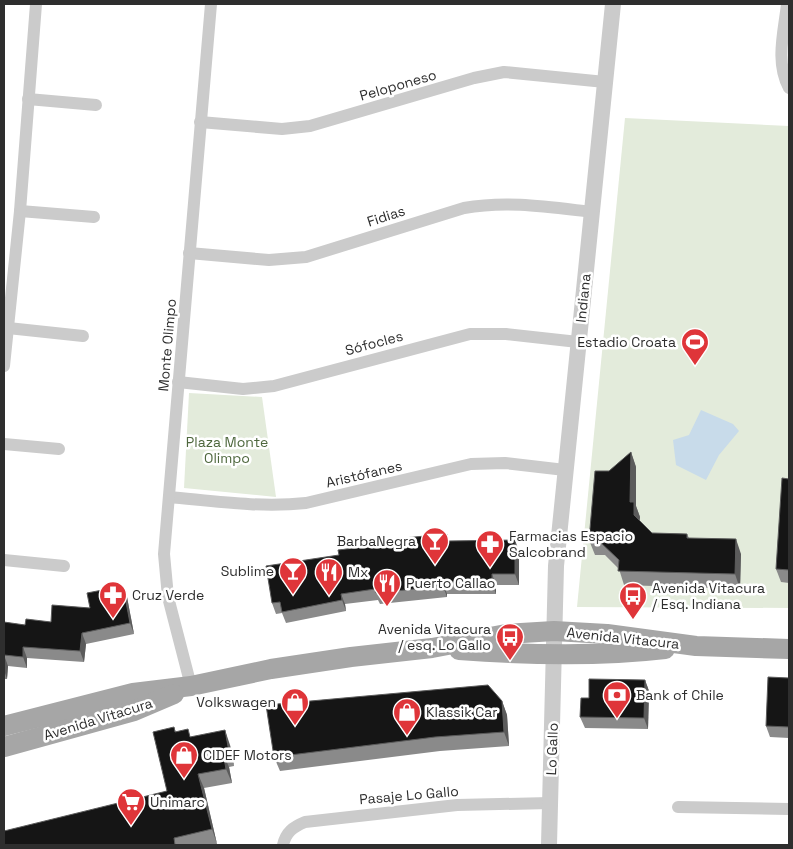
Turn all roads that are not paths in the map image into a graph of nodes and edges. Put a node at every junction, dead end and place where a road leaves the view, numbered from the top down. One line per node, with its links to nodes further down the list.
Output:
1 (36, 4): 7 (street)
2 (211, 4): 9 (street, Monte Olimpo)
3 (613, 4): 5 (street, Indiana)
4 (787, 4): 6 (street)
5 (605, 82): 9 (street, Peloponeso); 11 (street, Indiana)
6 (789, 88)
7 (28, 99): 8 (street); 10 (street)
8 (96, 105)
9 (200, 122): 13 (street, Monte Olimpo)
10 (20, 211): 12 (street); 14 (street)
11 (592, 212): 13 (street, Fidias); 16 (street, Indiana)
12 (94, 218)
13 (190, 253): 18 (street, Monte Olimpo)
14 (8, 328): 15 (street); 17 (street)
15 (83, 336)
16 (578, 342): 18 (street, Sófocles); 21 (street, Indiana)
17 (4, 366)
18 (178, 382): 22 (street, Monte Olimpo)
19 (4, 444): 20 (street)
20 (59, 449)
21 (565, 470): 22 (street, Aristófanes); 25 (street, Indiana)
22 (169, 497): 30 (street, Monte Olimpo)
23 (4, 560): 24 (street)
24 (64, 566)
25 (554, 631): 26 (main road, Avenida Vitacura); 27 (main road, Avenida Vitacura); 29 (street, Indiana)
26 (696, 646): 28 (main road, Avenida Vitacura); 29 (main road, Avenida Vitacura)
27 (432, 648): 29 (main road, Avenida Vitacura); 30 (main road, Avenida Vitacura)
28 (789, 649)
29 (555, 653): 33 (street, Lo Gallo)
30 (191, 686): 31 (main road, Avenida Vitacura); 32 (main road, Avenida Vitacura)
31 (4, 726)
32 (4, 748)
33 (550, 803): 36 (street, Pasaje Lo Gallo); 37 (street, Lo Gallo)
34 (678, 807): 35 (street)
35 (789, 809)
36 (283, 845)
37 (549, 845)

